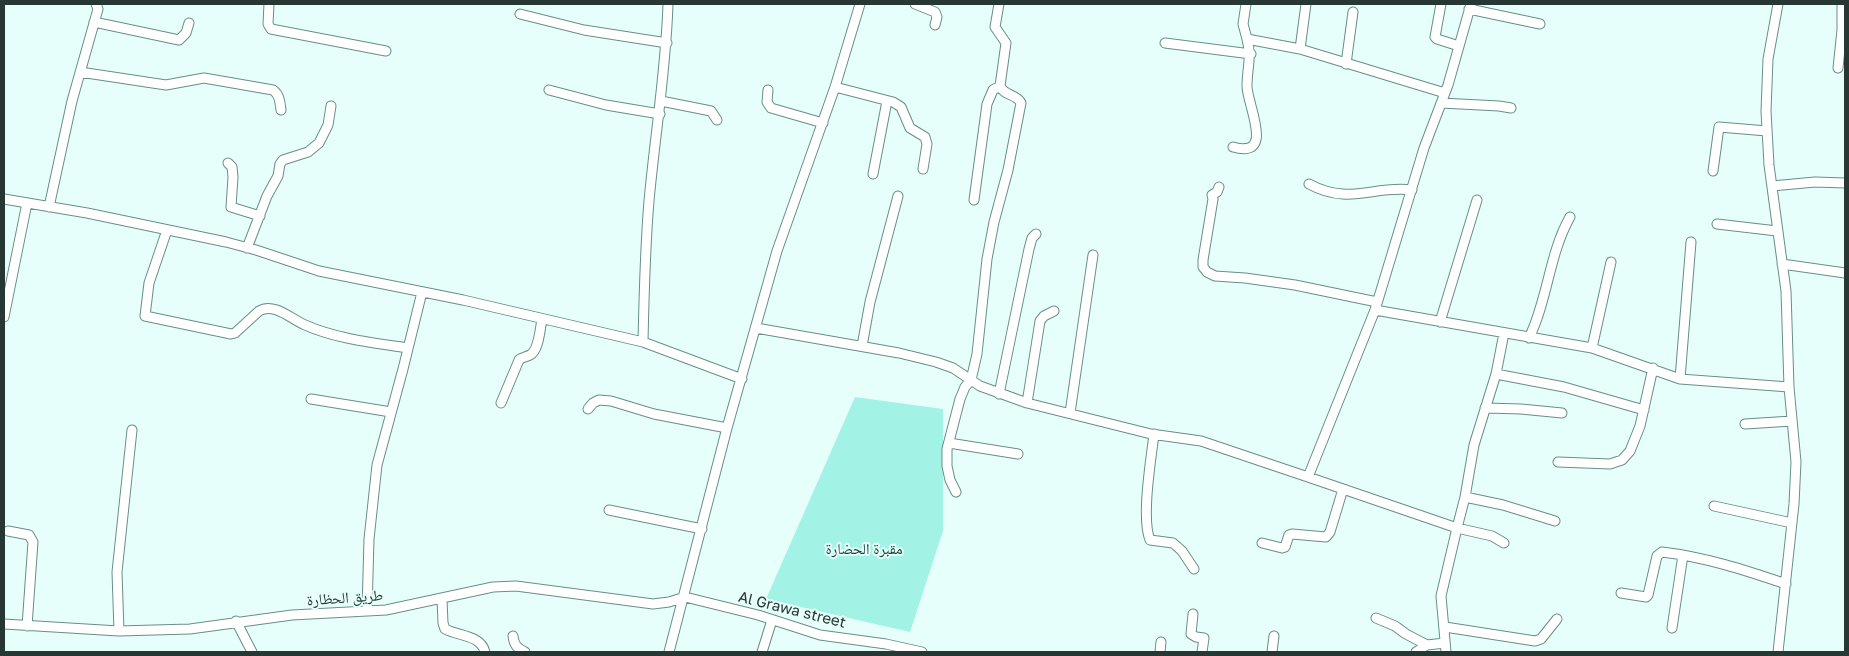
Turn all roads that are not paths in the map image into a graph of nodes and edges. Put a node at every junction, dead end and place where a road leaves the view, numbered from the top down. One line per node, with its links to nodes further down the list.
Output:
1 (96, 4): 15 (street)
2 (269, 4): 24 (street)
3 (668, 4): 20 (street)
4 (860, 4): 30 (street)
5 (915, 4): 18 (street)
6 (999, 4): 29 (street)
7 (1244, 4): 19 (street)
8 (1306, 4): 23 (street)
9 (1441, 4): 22 (street)
10 (1778, 4): 43 (street)
11 (1842, 4): 27 (street)
12 (1470, 6): 17 (street); 22 (street)
13 (1353, 12): 26 (street)
14 (520, 14): 20 (street)
15 (94, 22): 16 (street); 28 (street)
16 (189, 23)
17 (1540, 24)
18 (935, 26)
19 (1248, 39): 23 (street); 25 (street)
20 (667, 43): 34 (street)
21 (1165, 43): 25 (street)
22 (1459, 46): 33 (street)
23 (1300, 50): 26 (street)
24 (386, 51)
25 (1251, 54): 44 (street)
26 (1346, 64): 33 (street)
27 (1838, 68)
28 (80, 72): 39 (street); 59 (street)
29 (1000, 86): 56 (street); 89 (street)
30 (835, 87): 35 (street); 42 (street)
31 (549, 90): 40 (street)
32 (768, 90): 42 (street)
33 (1445, 93): 36 (street)
34 (661, 101): 40 (street); 41 (street)
35 (887, 101): 46 (street); 48 (street)
36 (1441, 102): 38 (street); 53 (street)
37 (331, 106): 60 (street)
38 (1511, 108)
39 (281, 110)
40 (660, 114): 81 (street)
41 (717, 120)
42 (823, 123): 78 (street)
43 (1767, 131): 47 (street); 51 (street)
44 (1234, 147)
45 (228, 163): 60 (street)
46 (924, 169)
47 (1713, 171)
48 (873, 174)
49 (1845, 183): 51 (street)
50 (1309, 184): 53 (street)
51 (1772, 186): 64 (street)
52 (1219, 187): 73 (street)
53 (1412, 190): 73 (street)
54 (898, 196): 82 (street)
55 (4, 200): 58 (street)
56 (974, 200)
57 (1476, 200): 77 (street)
58 (27, 203): 59 (street); 75 (street)
59 (49, 207): 63 (street)
60 (260, 216): 67 (street)
61 (1570, 217): 80 (street)
62 (1717, 224): 64 (street)
63 (167, 230): 67 (street); 83 (street)
64 (1777, 231): 70 (street)
65 (1036, 234): 91 (street)
66 (1691, 242): 88 (street)
67 (247, 248): 72 (street)
68 (1093, 255): 99 (street)
69 (1611, 262): 84 (street)
70 (1782, 264): 71 (street); 90 (street)
71 (1845, 273)
72 (422, 292): 76 (street); 83 (street)
73 (1376, 306): 77 (street); 109 (street)
74 (1054, 311): 93 (street)
75 (4, 317)
76 (542, 320): 81 (street); 94 (street)
77 (1440, 322): 79 (street)
78 (756, 328): 82 (street); 87 (street)
79 (1504, 333): 80 (street); 86 (street)
80 (1530, 338): 84 (street)
81 (643, 342): 87 (street)
82 (862, 346): 89 (street)
83 (408, 348): 98 (street)
84 (1592, 348): 85 (street)
85 (1653, 368): 88 (street); 97 (street)
86 (1496, 374): 95 (street); 97 (street)
87 (742, 378): 103 (street)
88 (1680, 379): 90 (street)
89 (971, 380): 91 (street); 106 (street)
90 (1789, 387): 101 (street)
91 (999, 394): 93 (street)
92 (311, 399): 98 (street)
93 (1028, 402): 99 (street)
94 (501, 403)
95 (1485, 408): 100 (street); 112 (street)
96 (588, 409): 103 (street)
97 (1644, 410): 108 (street)
98 (391, 412): 128 (street)
99 (1070, 413): 105 (street)
100 (1562, 413)
101 (1792, 422): 102 (street); 116 (street)
102 (1745, 424)
103 (728, 428): 118 (street)
104 (132, 430): 138 (street)
105 (1154, 434): 109 (street); 123 (street)
106 (948, 443): 107 (street); 111 (street)
107 (1018, 454)
108 (1558, 462)
109 (1308, 477): 110 (street)
110 (1344, 489): 117 (street); 120 (street)
111 (956, 492)
112 (1465, 497): 115 (street); 117 (street)
113 (1714, 506): 116 (street)
114 (609, 510): 118 (street)
115 (1555, 521)
116 (1792, 523): 124 (street)
117 (1457, 528): 121 (street); 136 (street)
118 (702, 529): 126 (street)
119 (8, 531): 135 (street)
120 (1262, 543)
121 (1504, 543)
122 (1683, 555): 124 (street); 125 (street); 137 (street)
123 (1194, 569)
124 (1786, 584): 155 (street)
125 (1621, 593)
126 (685, 597): 127 (street, طريق الحظارة); 131 (street, Al Grawa street); 148 (street)
127 (442, 599): 128 (street, طريق الحظارة); 146 (street)
128 (367, 611): 133 (street, طريق الحظارة)
129 (1193, 614): 152 (street)
130 (1556, 619): 136 (street)
131 (772, 620): 143 (street, Al Grawa street); 149 (street)
132 (1375, 621): 142 (street)
133 (236, 622): 138 (street, طريق الحظارة); 145 (street)
134 (4, 624): 135 (street, طريق الحظارة)
135 (27, 626): 138 (street, طريق الحظارة)
136 (1445, 627): 144 (street)
137 (1672, 628)
138 (120, 631)
139 (513, 636): 147 (street)
140 (1274, 636): 153 (street)
141 (1161, 642): 151 (street)
142 (1427, 645): 144 (street); 154 (street)
143 (885, 648): 150 (street, Al Grawa street)
144 (1446, 648)
145 (252, 652)
146 (484, 652)
147 (525, 652)
148 (669, 652)
149 (762, 652)
150 (922, 652)
151 (1160, 652)
152 (1202, 652)
153 (1272, 652)
154 (1416, 652)
155 (1778, 652)

